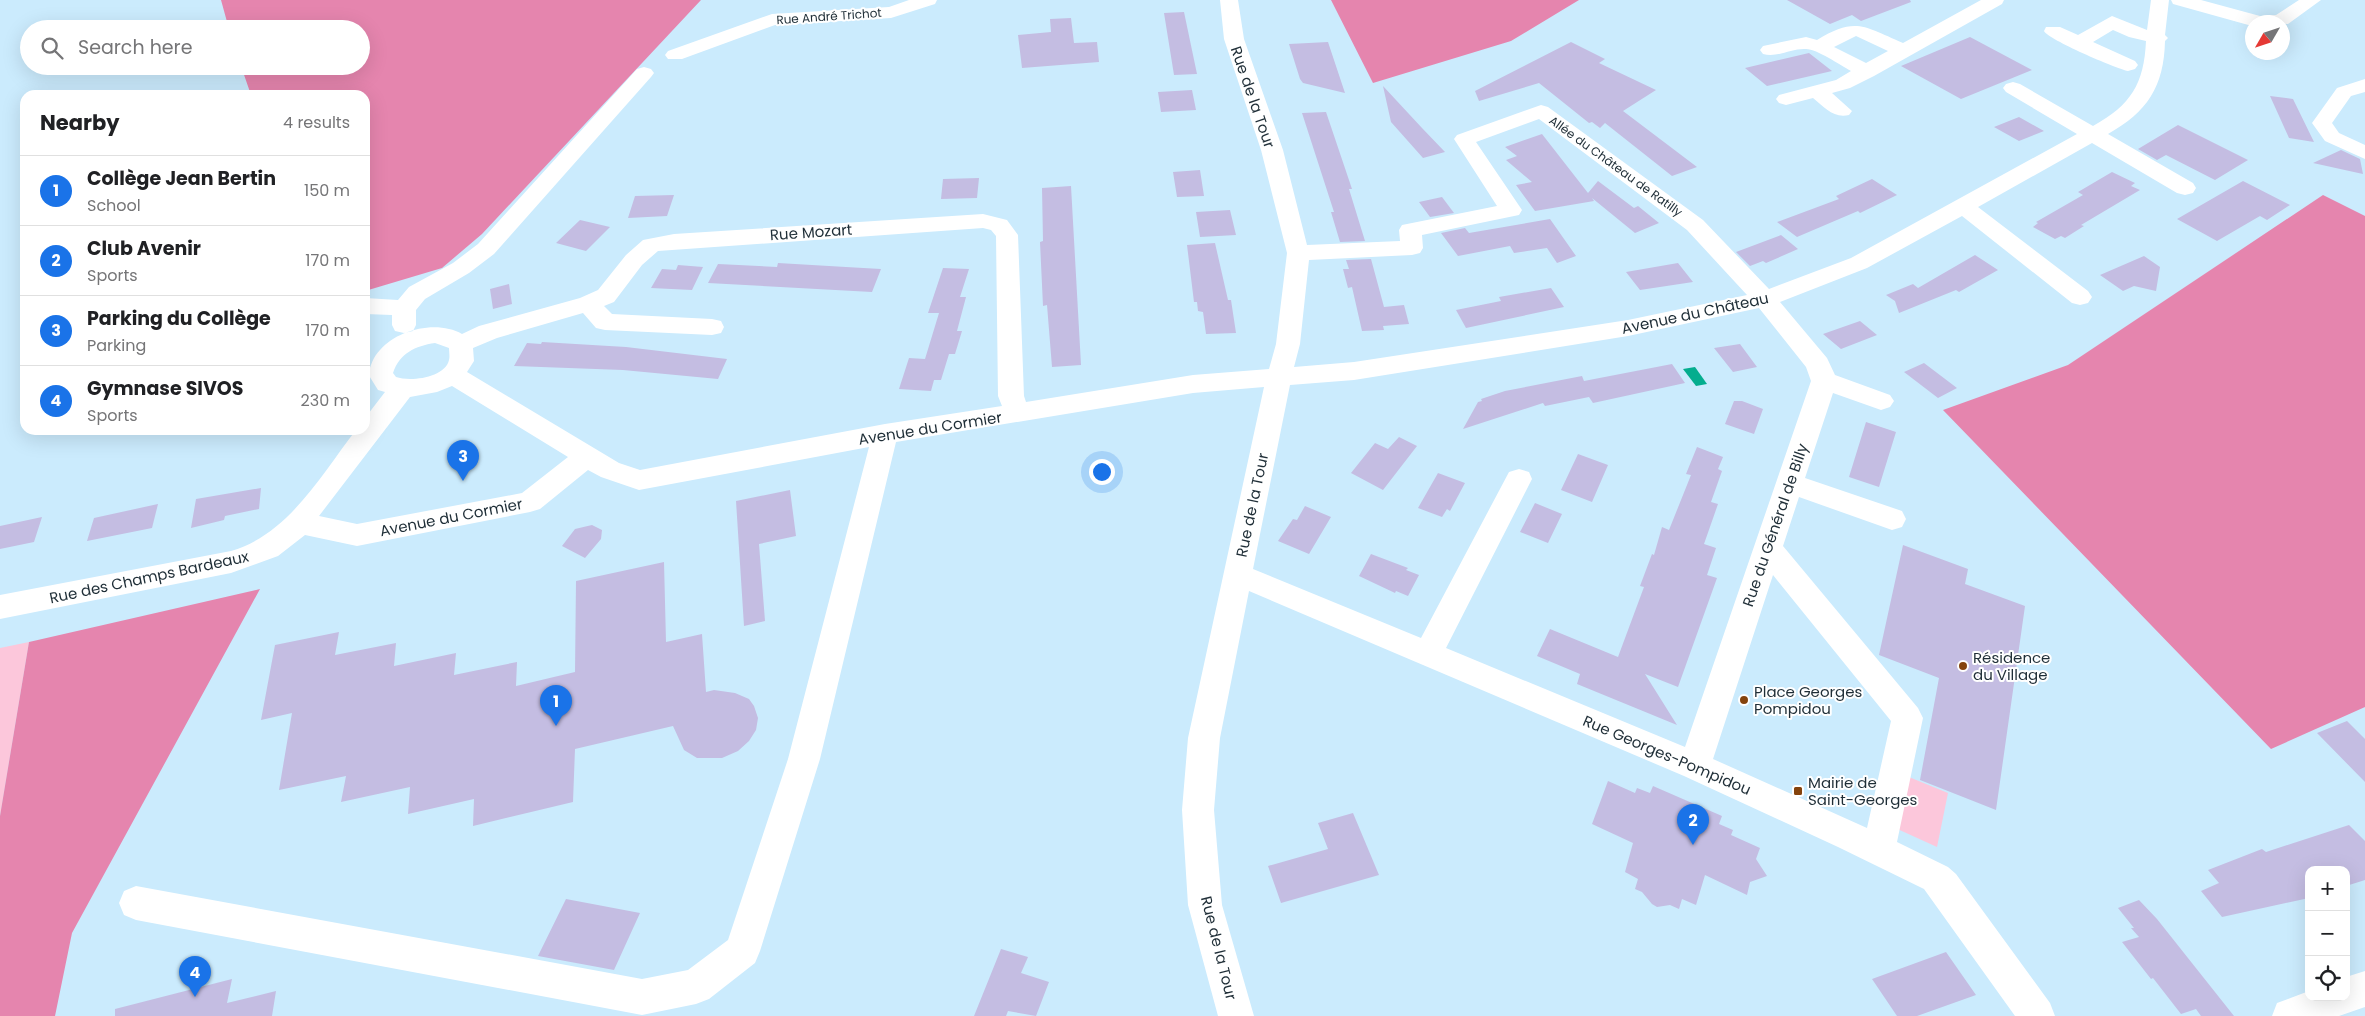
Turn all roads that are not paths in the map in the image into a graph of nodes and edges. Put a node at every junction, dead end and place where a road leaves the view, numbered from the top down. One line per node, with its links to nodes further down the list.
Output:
1 (928, 0): 29 (street, Rue André Trichot)
2 (1229, 0): 24 (street, Rue de la Tour)
3 (1995, 0): 12 (street)
4 (2160, 0): 8 (street, Avenue du Château)
5 (2180, 0): 6 (street)
6 (2312, 0)
7 (2053, 31): 9 (street)
8 (2158, 38): 9 (street); 20 (street, Avenue du Château)
9 (2078, 42): 13 (street)
10 (1820, 47): 11 (street); 12 (street); 14 (street)
11 (1770, 50)
12 (1904, 51): 14 (street)
13 (2128, 64)
14 (1867, 72): 17 (street)
15 (2365, 85): 21 (street)
16 (2013, 88): 20 (street)
17 (1817, 91): 18 (street); 19 (street)
18 (1786, 99)
19 (1842, 111)
20 (2093, 136): 22 (street); 23 (street, Avenue du Château)
21 (2365, 153)
22 (2184, 188)
23 (1963, 206): 25 (street); 26 (street, Avenue du Château)
24 (1298, 253): 26 (street, Allée du Château de Ratilly); 34 (street, Rue de la Tour)
25 (2080, 297)
26 (1765, 299): 34 (street, Avenue du Château); 35 (street)
27 (588, 304): 30 (street); 32 (street, Rue Mozart); 38 (street, Rue Mozart)
28 (370, 306): 29 (street)
29 (404, 308): 31 (street)
30 (712, 327)
31 (409, 341): 32 (street); 36 (street)
32 (461, 344): 33 (street)
33 (451, 374): 36 (street); 42 (street, Avenue du Cormier)
34 (1279, 377): 38 (street, Avenue du Cormier); 48 (street, Rue de la Tour)
35 (1824, 381): 37 (street); 44 (street, Rue du Général de Billy)
36 (402, 390): 39 (street, Rue des Champs Bardeaux)
37 (1881, 401)
38 (1018, 414): 40 (street, Avenue du Cormier)
39 (370, 432)
40 (885, 434): 42 (street, Avenue du Cormier); 53 (street)
41 (367, 435): 46 (street, Rue des Champs Bardeaux)
42 (587, 456): 46 (street, Avenue du Cormier)
43 (1519, 479): 50 (street)
44 (1789, 483): 45 (street); 47 (street, Rue du Général de Billy)
45 (1892, 519)
46 (299, 524): 49 (street, Rue des Champs Bardeaux)
47 (1768, 547): 51 (street, Rue du Général de Billy); 52 (street)
48 (1238, 574): 50 (street, Rue Georges-Pompidou); 57 (street, Rue de la Tour)
49 (0, 607)
50 (1428, 653): 51 (street, Rue Georges-Pompidou)
51 (1695, 766): 52 (street, Rue Georges-Pompidou)
52 (1879, 850): 58 (street, Rue Georges-Pompidou)
53 (136, 903)
54 (2365, 988): 55 (street)
55 (2350, 994)
56 (2330, 1001): 59 (street)
57 (1236, 1016)
58 (2037, 1016)
59 (2290, 1016)

